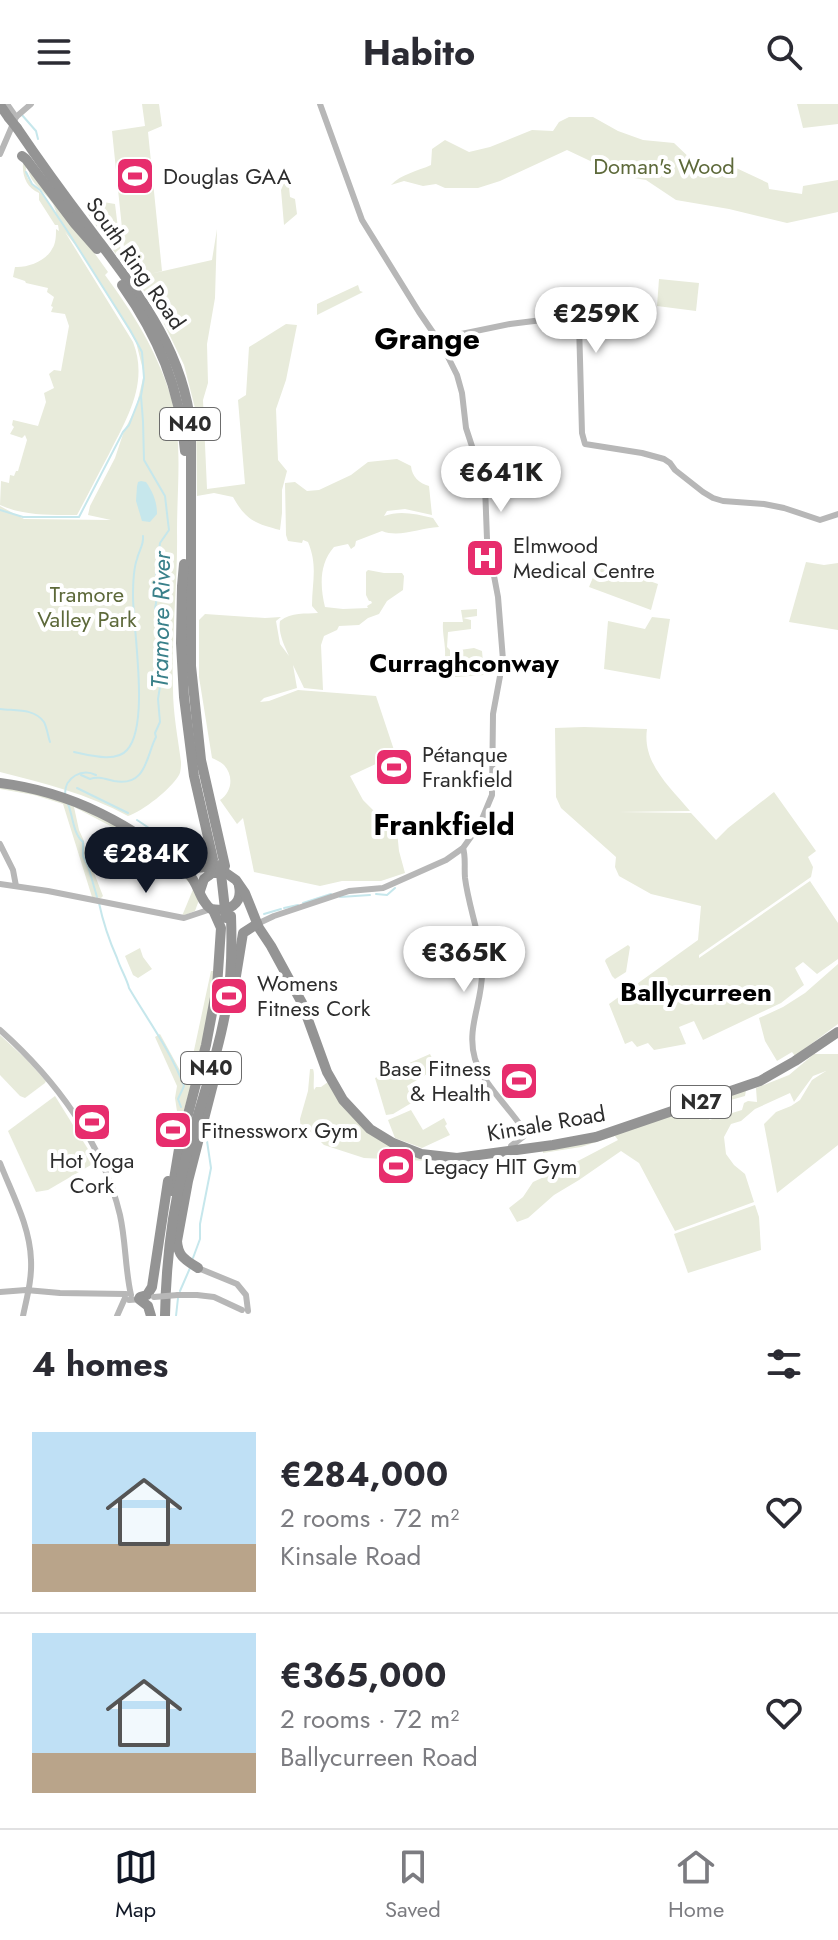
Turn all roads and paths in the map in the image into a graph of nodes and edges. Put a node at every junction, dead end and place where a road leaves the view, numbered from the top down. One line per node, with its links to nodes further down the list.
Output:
1 (7, 104): 5 (street)
2 (31, 104): 5 (street)
3 (320, 104): 9 (street)
4 (0, 105): 5 (highway, South Ring Road / N40)
5 (9, 122): 6 (street); 8 (highway, South Ring Road / N40)
6 (0, 154)
7 (22, 156): 8 (highway)
8 (97, 244): 11 (highway, South Ring Road / N40); 12 (highway, South Ring Road / N40)
9 (437, 339): 10 (street); 20 (street)
10 (838, 514)
11 (184, 564): 13 (highway, South Ring Road / N40); 14 (highway)
12 (190, 635): 21 (highway, South Ring Road / N40); 24 (highway)
13 (186, 666): 14 (highway); 21 (highway, South Ring Road / N40)
14 (184, 697): 17 (highway)
15 (0, 780): 16 (highway)
16 (65, 796): 18 (highway); 26 (highway)
17 (205, 825): 18 (highway); 22 (highway)
18 (150, 834): 22 (highway)
19 (0, 844): 25 (street)
20 (463, 848): 29 (street); 37 (street)
21 (222, 866): 39 (highway, South Ring Road / N40, bridge)
22 (208, 875): 24 (highway); 26 (highway)
23 (0, 884): 25 (street)
24 (239, 885): 27 (highway); 29 (street); 31 (highway, Kinsale Road / N27)
25 (16, 886): 30 (street)
26 (201, 895): 28 (highway); 30 (street)
27 (237, 904): 28 (highway); 31 (highway, Kinsale Road / N27); 32 (highway)
28 (212, 909): 30 (street); 33 (highway)
29 (274, 916): 31 (street)
30 (190, 917)
31 (255, 925): 32 (highway); 37 (highway, Kinsale Road / N27)
32 (236, 978): 36 (highway)
33 (210, 1025): 39 (highway); 44 (highway)
34 (0, 1030): 44 (street)
35 (838, 1032): 37 (highway, Kinsale Road / N27)
36 (213, 1082): 39 (highway); 40 (highway); 41 (highway)
37 (511, 1150)
38 (0, 1163): 42 (street)
39 (171, 1215): 40 (highway, South Ring Road / N40); 49 (highway, South Ring Road / N40)
40 (169, 1248): 49 (highway, South Ring Road / N40)
41 (198, 1268): 45 (street); 49 (highway)
42 (29, 1291): 43 (street); 44 (street); 46 (street)
43 (0, 1292)
44 (129, 1297): 45 (street, bridge); 47 (street); 48 (highway)
45 (244, 1311)
46 (23, 1316)
47 (117, 1316)
48 (151, 1316)
49 (164, 1316)

